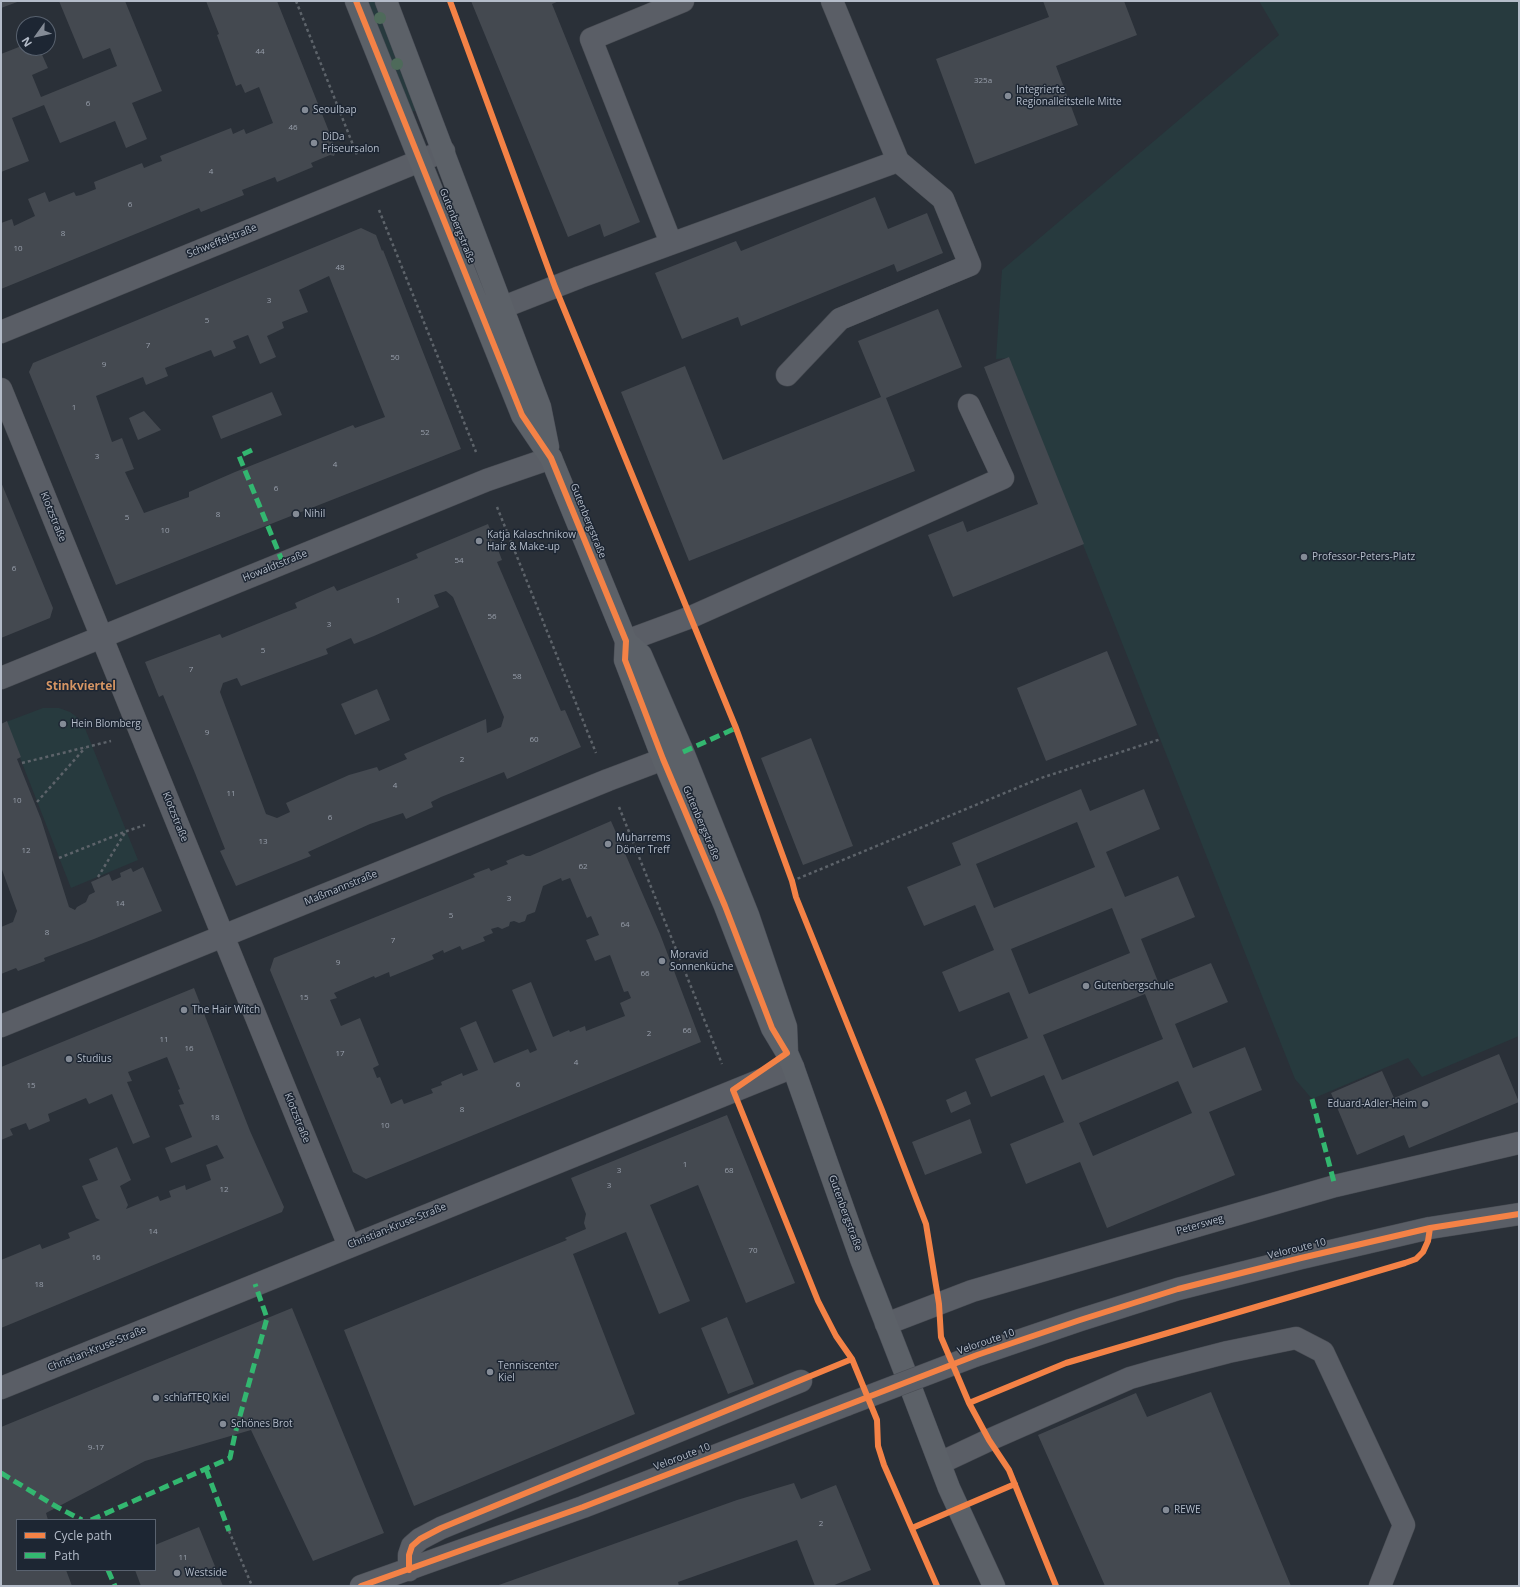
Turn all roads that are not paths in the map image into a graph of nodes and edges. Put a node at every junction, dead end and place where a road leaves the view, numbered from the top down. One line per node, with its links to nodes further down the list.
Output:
1 (356, 1): 6 (main road, Gutenbergstraße)
2 (386, 1): 5 (main road, Gutenbergstraße)
3 (683, 1): 8 (street)
4 (832, 1): 7 (street)
5 (444, 151): 6 (street, Schweffelstraße); 9 (main road, Gutenbergstraße)
6 (421, 160): 10 (street, Schweffelstraße); 14 (main road, Gutenbergstraße)
7 (898, 161): 8 (street); 11 (street)
8 (671, 243): 9 (street)
9 (501, 308): 14 (main road, Gutenbergstraße)
10 (1, 332)
11 (787, 375)
12 (1, 389): 15 (street, Klotzstraße)
13 (969, 405): 16 (street)
14 (550, 458): 15 (street, Howaldtstraße); 16 (main road, Gutenbergstraße)
15 (102, 637): 17 (street, Howaldtstraße); 19 (street, Klotzstraße)
16 (626, 641): 18 (main road, Gutenbergstraße)
17 (1, 678)
18 (673, 755): 19 (street, Maßmannstraße); 21 (main road, Gutenbergstraße)
19 (223, 936): 20 (street, Maßmannstraße); 24 (street, Klotzstraße)
20 (1, 1026)
21 (790, 1060): 24 (street, Christian-Kruse-Straße); 25 (main road, Gutenbergstraße)
22 (1519, 1143): 25 (street, Petersweg)
23 (1519, 1214): 29 (street, Veloroute 10, bridge)
24 (348, 1246): 27 (street, Christian-Kruse-Straße)
25 (886, 1324): 28 (main road, Gutenbergstraße)
26 (801, 1381): 29 (street)
27 (1, 1388)
28 (940, 1463): 30 (main road, Gutenbergstraße); 32 (street)
29 (408, 1570): 31 (street, Veloroute 10)
30 (991, 1585)
31 (361, 1586)
32 (1380, 1586)

